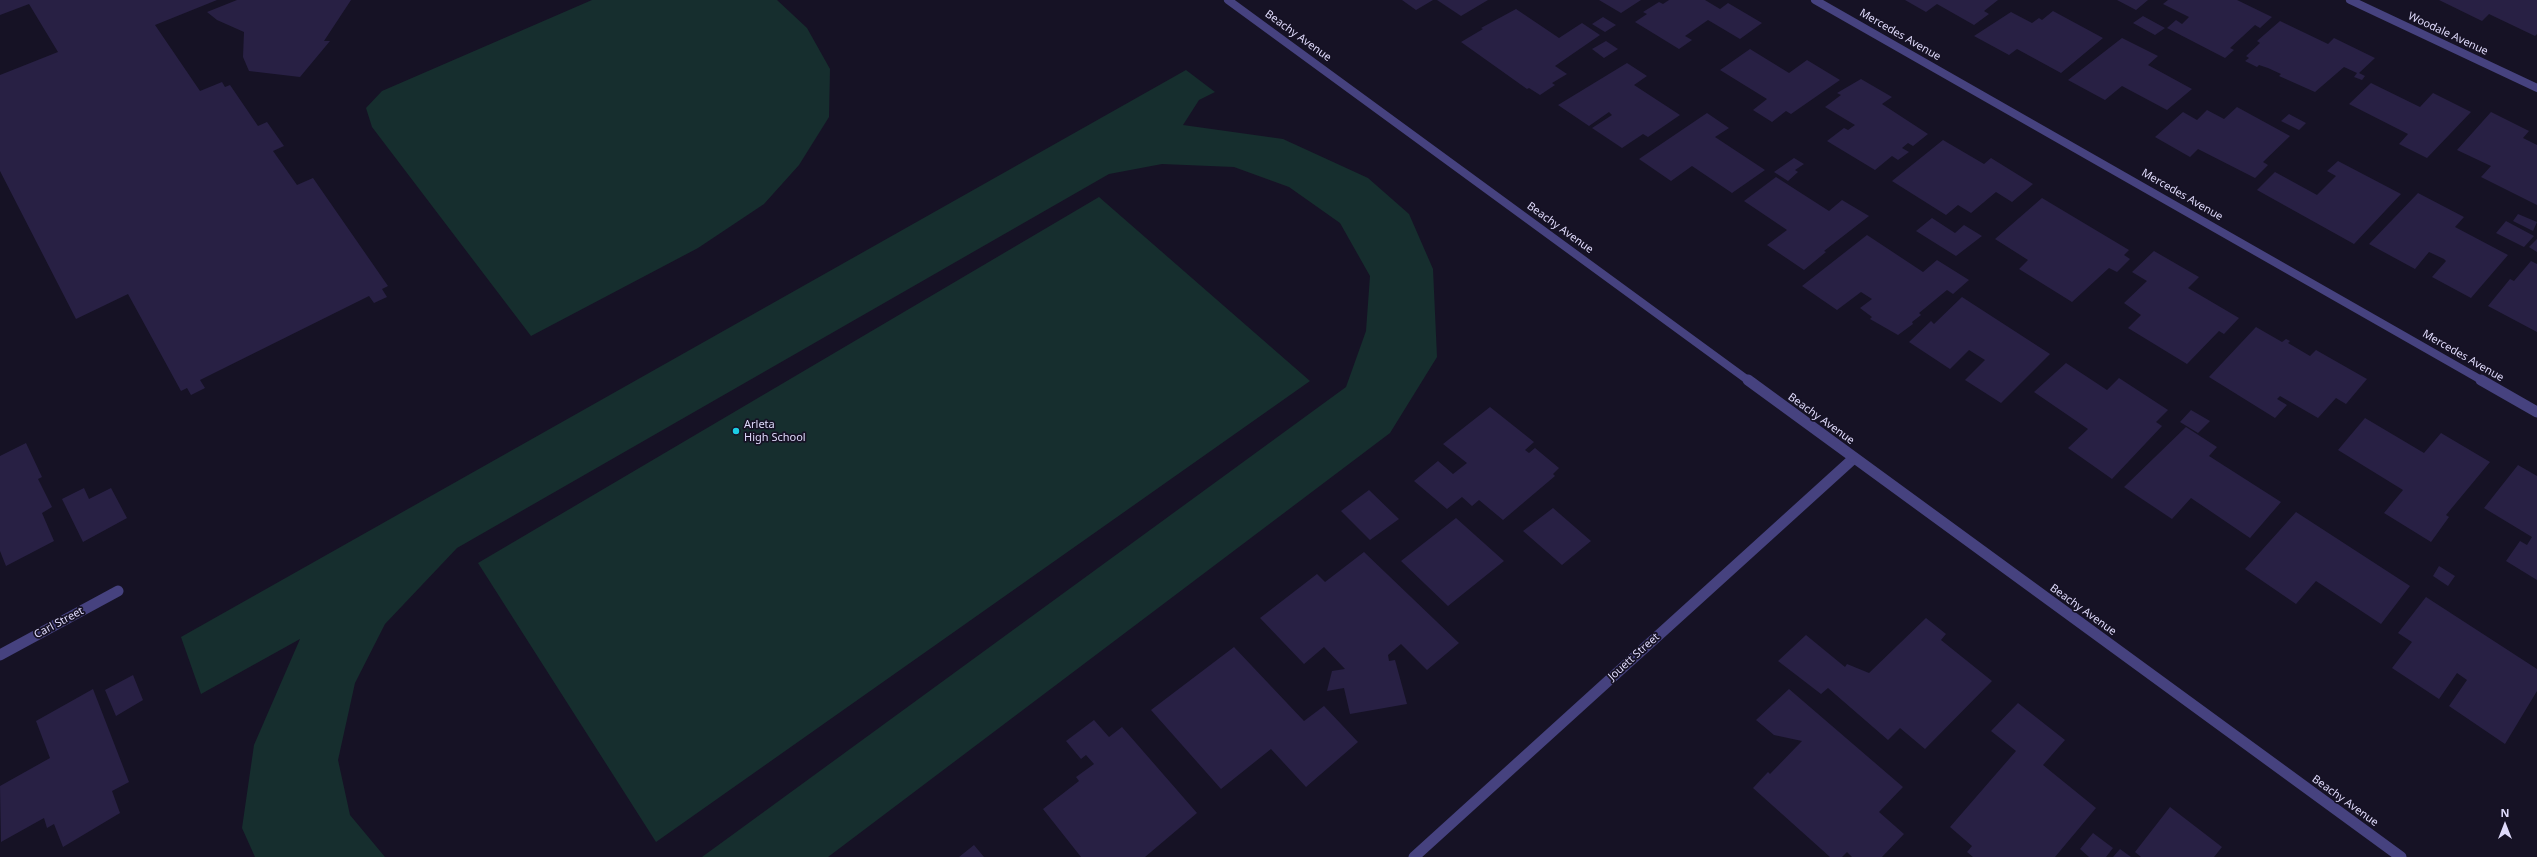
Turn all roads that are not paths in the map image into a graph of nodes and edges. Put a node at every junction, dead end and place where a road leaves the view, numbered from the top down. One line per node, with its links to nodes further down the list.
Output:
1 (1228, 0): 6 (street, Beachy Avenue)
2 (1815, 0): 5 (street, Mercedes Avenue)
3 (2350, 0): 4 (street, Woodale Avenue)
4 (2537, 88)
5 (2537, 412)
6 (1854, 458): 9 (street, Jouett Street); 10 (street, Beachy Avenue)
7 (118, 591): 8 (street, Carl Street)
8 (0, 655)
9 (1414, 857)
10 (2401, 857)

